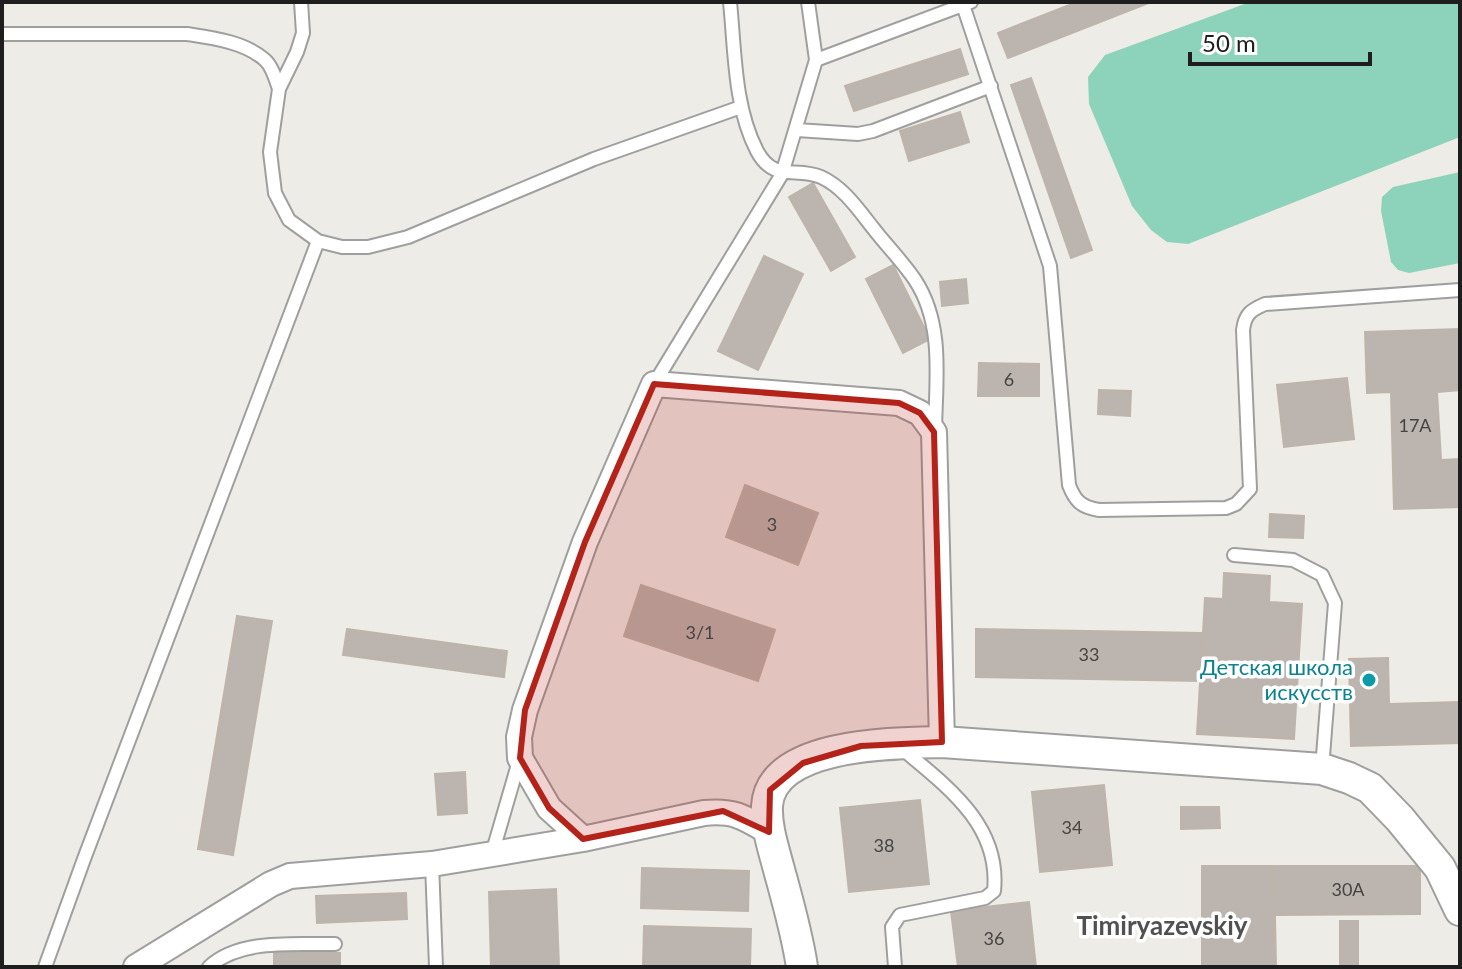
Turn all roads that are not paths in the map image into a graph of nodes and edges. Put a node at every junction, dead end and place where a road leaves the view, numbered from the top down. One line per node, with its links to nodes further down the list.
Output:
1 (301, 2): 8 (lane)
2 (730, 2): 9 (lane)
3 (808, 2): 6 (lane)
4 (967, 3): 6 (lane); 7 (lane)
5 (2, 34): 8 (lane)
6 (816, 60): 10 (lane)
7 (991, 86): 10 (lane); 13 (lane)
8 (279, 89): 12 (lane)
9 (741, 107): 11 (lane); 12 (lane)
10 (797, 130): 11 (lane)
11 (782, 174): 14 (lane); 15 (lane)
12 (318, 241): 27 (lane)
13 (1460, 290)
14 (654, 384): 15 (street); 19 (street)
15 (934, 432): 17 (street)
16 (1234, 555): 20 (lane)
17 (942, 742): 18 (street); 20 (street)
18 (895, 743): 21 (street); 32 (lane)
19 (520, 758): 22 (street); 23 (lane)
20 (1322, 769): 25 (street)
21 (769, 832): 22 (street); 31 (street)
22 (583, 839): 23 (street)
23 (492, 854): 24 (street)
24 (432, 864): 28 (street); 30 (lane)
25 (1460, 910)
26 (335, 944): 29 (lane)
27 (45, 967)
28 (136, 967)
29 (209, 967)
30 (436, 967)
31 (802, 967)
32 (895, 967)

